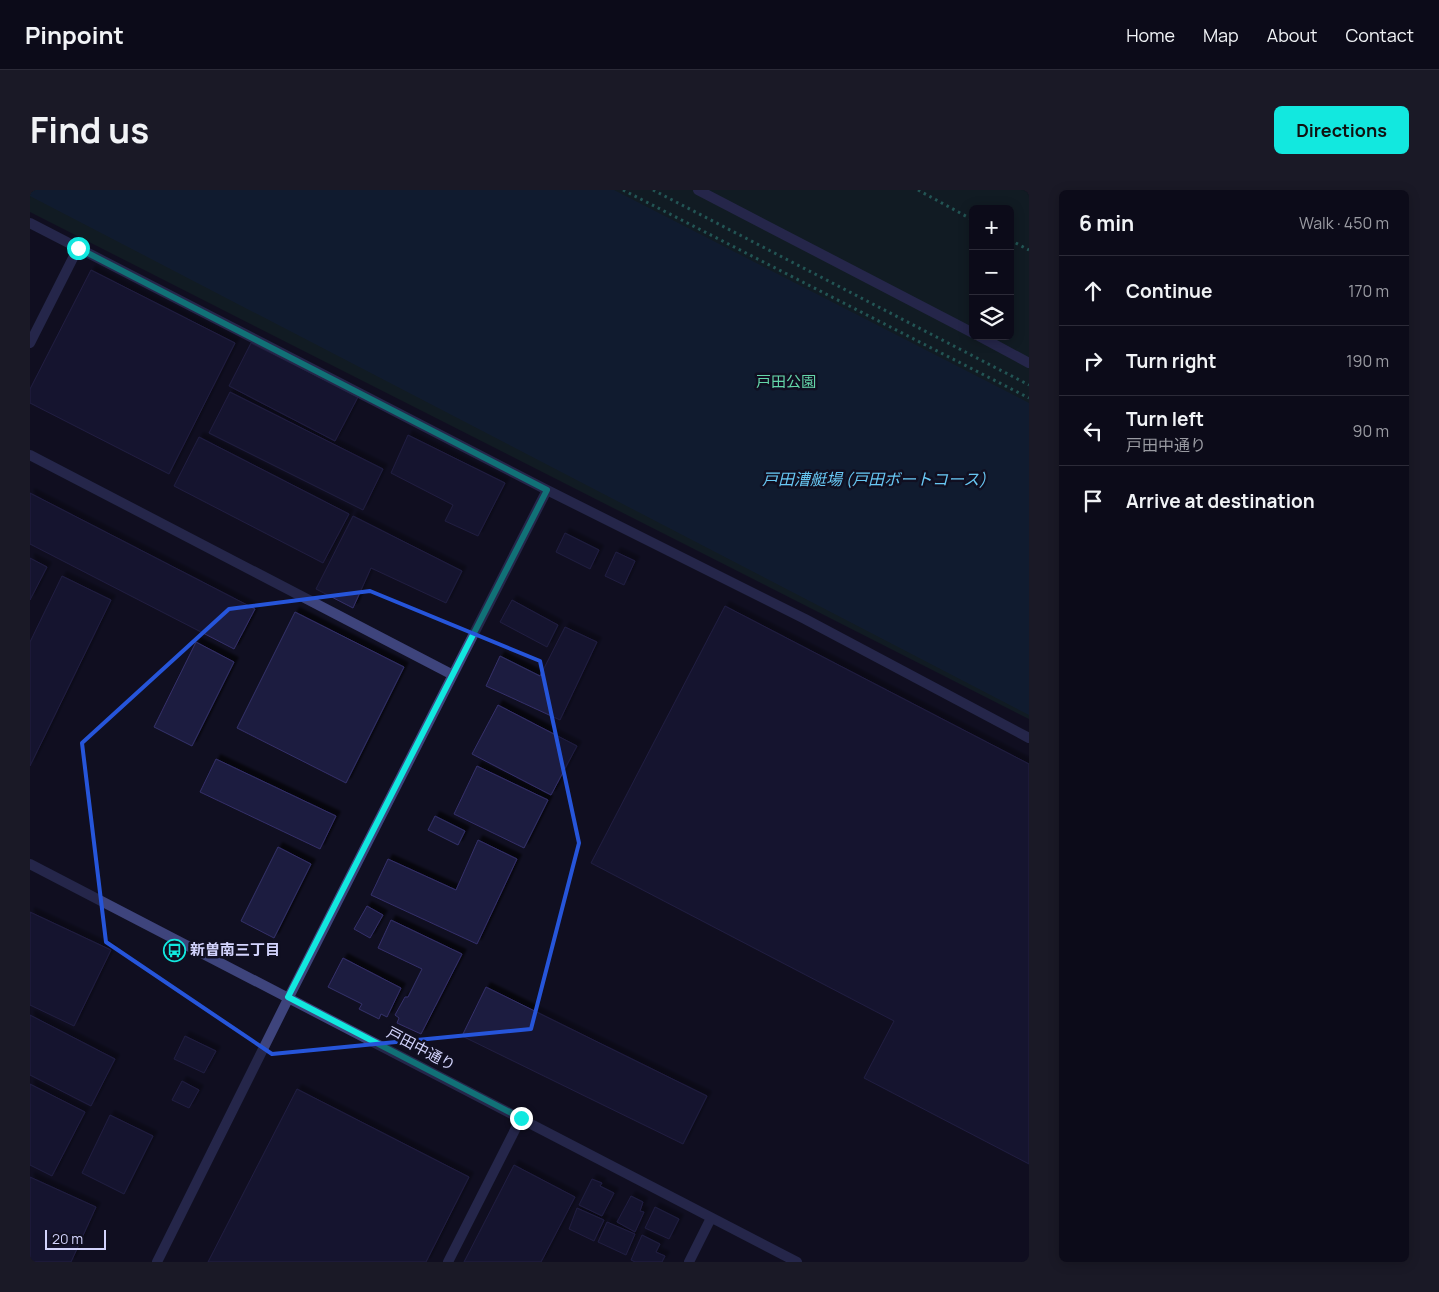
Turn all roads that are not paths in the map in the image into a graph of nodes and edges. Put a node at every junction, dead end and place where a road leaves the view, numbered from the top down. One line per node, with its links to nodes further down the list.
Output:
1 (698, 190): 4 (street)
2 (30, 223): 3 (street)
3 (78, 248): 6 (street); 9 (street)
4 (969, 331)
5 (986, 340): 7 (street)
6 (30, 343)
7 (1029, 362)
8 (30, 455): 10 (street)
9 (547, 490): 10 (street); 11 (street)
10 (453, 675): 13 (street)
11 (1029, 738)
12 (30, 864): 13 (street, 戸田中通り)
13 (288, 997): 14 (street, 戸田中通り); 16 (street)
14 (521, 1118): 15 (street, 戸田中通り); 17 (street)
15 (711, 1218): 18 (street); 19 (street, 戸田中通り)
16 (157, 1262)
17 (448, 1262)
18 (689, 1262)
19 (797, 1262)

